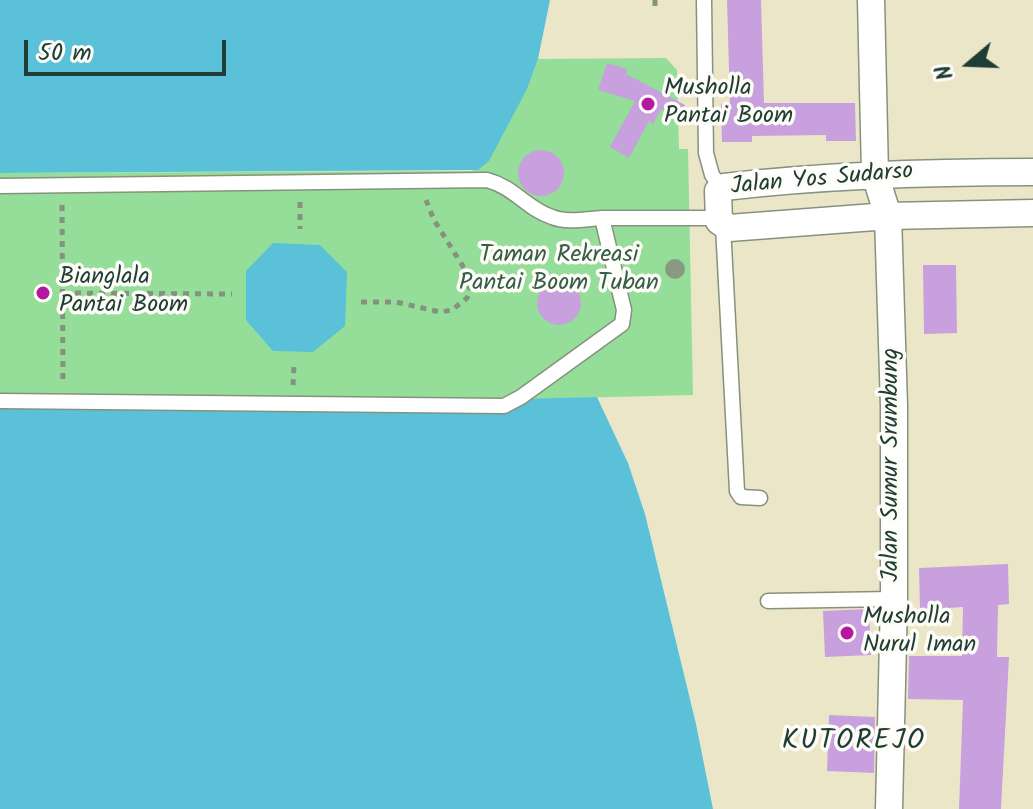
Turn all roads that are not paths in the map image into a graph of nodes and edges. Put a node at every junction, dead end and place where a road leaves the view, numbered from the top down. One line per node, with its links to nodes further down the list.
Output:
1 (704, 0): 6 (lane)
2 (871, 0): 4 (street, Jalan Sumur Srumbung)
3 (1033, 172): 4 (street, Jalan Yos Sudarso)
4 (875, 174): 6 (street, Jalan Yos Sudarso); 8 (street, Jalan Sumur Srumbung)
5 (0, 186): 9 (lane)
6 (721, 188): 10 (street, Jalan Yos Sudarso)
7 (1033, 213): 8 (street, Jalan Yos Sudarso)
8 (888, 216): 10 (street, Jalan Yos Sudarso); 13 (street, Jalan Sumur Srumbung)
9 (602, 218): 10 (lane); 11 (lane)
10 (720, 222): 12 (lane)
11 (0, 401)
12 (760, 498)
13 (894, 599): 14 (lane); 15 (street, Jalan Sumur Srumbung)
14 (768, 601)
15 (889, 809)

